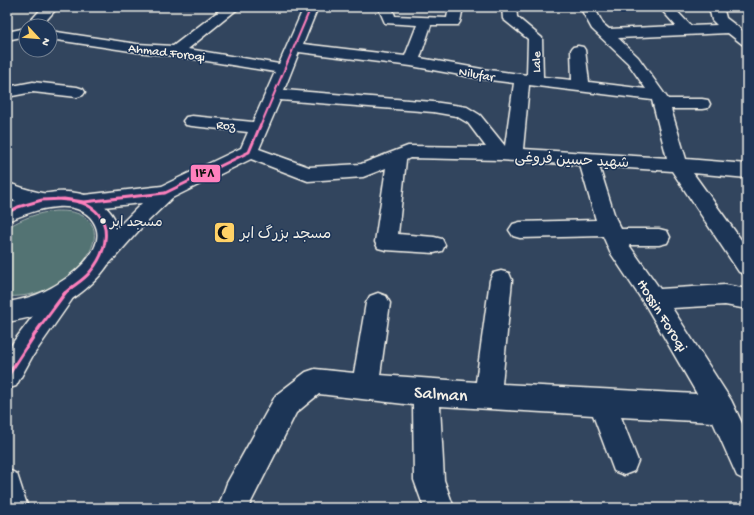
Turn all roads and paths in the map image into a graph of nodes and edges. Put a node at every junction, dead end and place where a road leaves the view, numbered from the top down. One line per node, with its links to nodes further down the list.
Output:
1 (51, 7): 10 (street)
2 (233, 7): 21 (street)
3 (311, 7): 19 (street)
4 (385, 7): 11 (street)
5 (456, 7): 11 (street)
6 (509, 7): 24 (street, Lale)
7 (587, 7): 15 (street)
8 (666, 7): 13 (street)
9 (716, 7): 12 (street)
10 (41, 18)
11 (425, 21): 22 (street)
12 (732, 29): 13 (street); 18 (street)
13 (687, 30): 15 (street)
14 (18, 34): 16 (street)
15 (605, 34): 29 (street)
16 (7, 36)
17 (58, 36): 21 (street, Ahmad Foroqi)
18 (747, 41)
19 (294, 47): 22 (street, Nilufar); 23 (street)
20 (578, 50): 25 (street)
21 (176, 51): 23 (street, Ahmad Foroqi)
22 (411, 60): 24 (street, Nilufar)
23 (284, 69): 28 (street)
24 (528, 80): 25 (street, Nilufar); 34 (street)
25 (581, 87): 29 (street, Nilufar)
26 (7, 92): 27 (street)
27 (77, 92)
28 (273, 94): 32 (street); 34 (street, شهید حسین فروغی)
29 (661, 100): 30 (street, Nilufar); 37 (street)
30 (702, 104)
31 (192, 121): 32 (street, Roz)
32 (260, 128): 33 (street)
33 (249, 152): 35 (street); 40 (street)
34 (507, 155): 35 (street); 36 (street, شهید حسین فروغی)
35 (397, 156): 47 (street)
36 (588, 160): 37 (street, شهید حسین فروغی); 45 (street, Hossin Foroqi)
37 (678, 165): 38 (street, شهید حسین فروغی); 49 (street)
38 (747, 170)
39 (7, 190): 41 (street)
40 (165, 193): 42 (street); 48 (street)
41 (42, 200): 42 (street); 43 (street)
42 (84, 202): 48 (street)
43 (7, 213)
44 (520, 230): 45 (street)
45 (612, 233): 46 (street); 52 (street, Hossin Foroqi)
46 (659, 237)
47 (434, 245)
48 (101, 258): 51 (street)
49 (747, 266)
50 (501, 280): 59 (street)
51 (63, 294): 55 (street); 56 (street)
52 (654, 299): 53 (street); 61 (street, Hossin Foroqi)
53 (747, 299)
54 (378, 303): 57 (street)
55 (7, 312)
56 (7, 377)
57 (365, 386): 58 (street, Salman); 66 (street, Salman)
58 (426, 392): 59 (street, Salman); 67 (street)
59 (487, 396): 60 (street, Salman)
60 (602, 402): 61 (street, Salman); 62 (street)
61 (721, 409): 63 (street, Hossin Foroqi)
62 (624, 461)
63 (747, 466)
64 (7, 484): 65 (street)
65 (13, 508)
66 (233, 508)
67 (439, 508)

